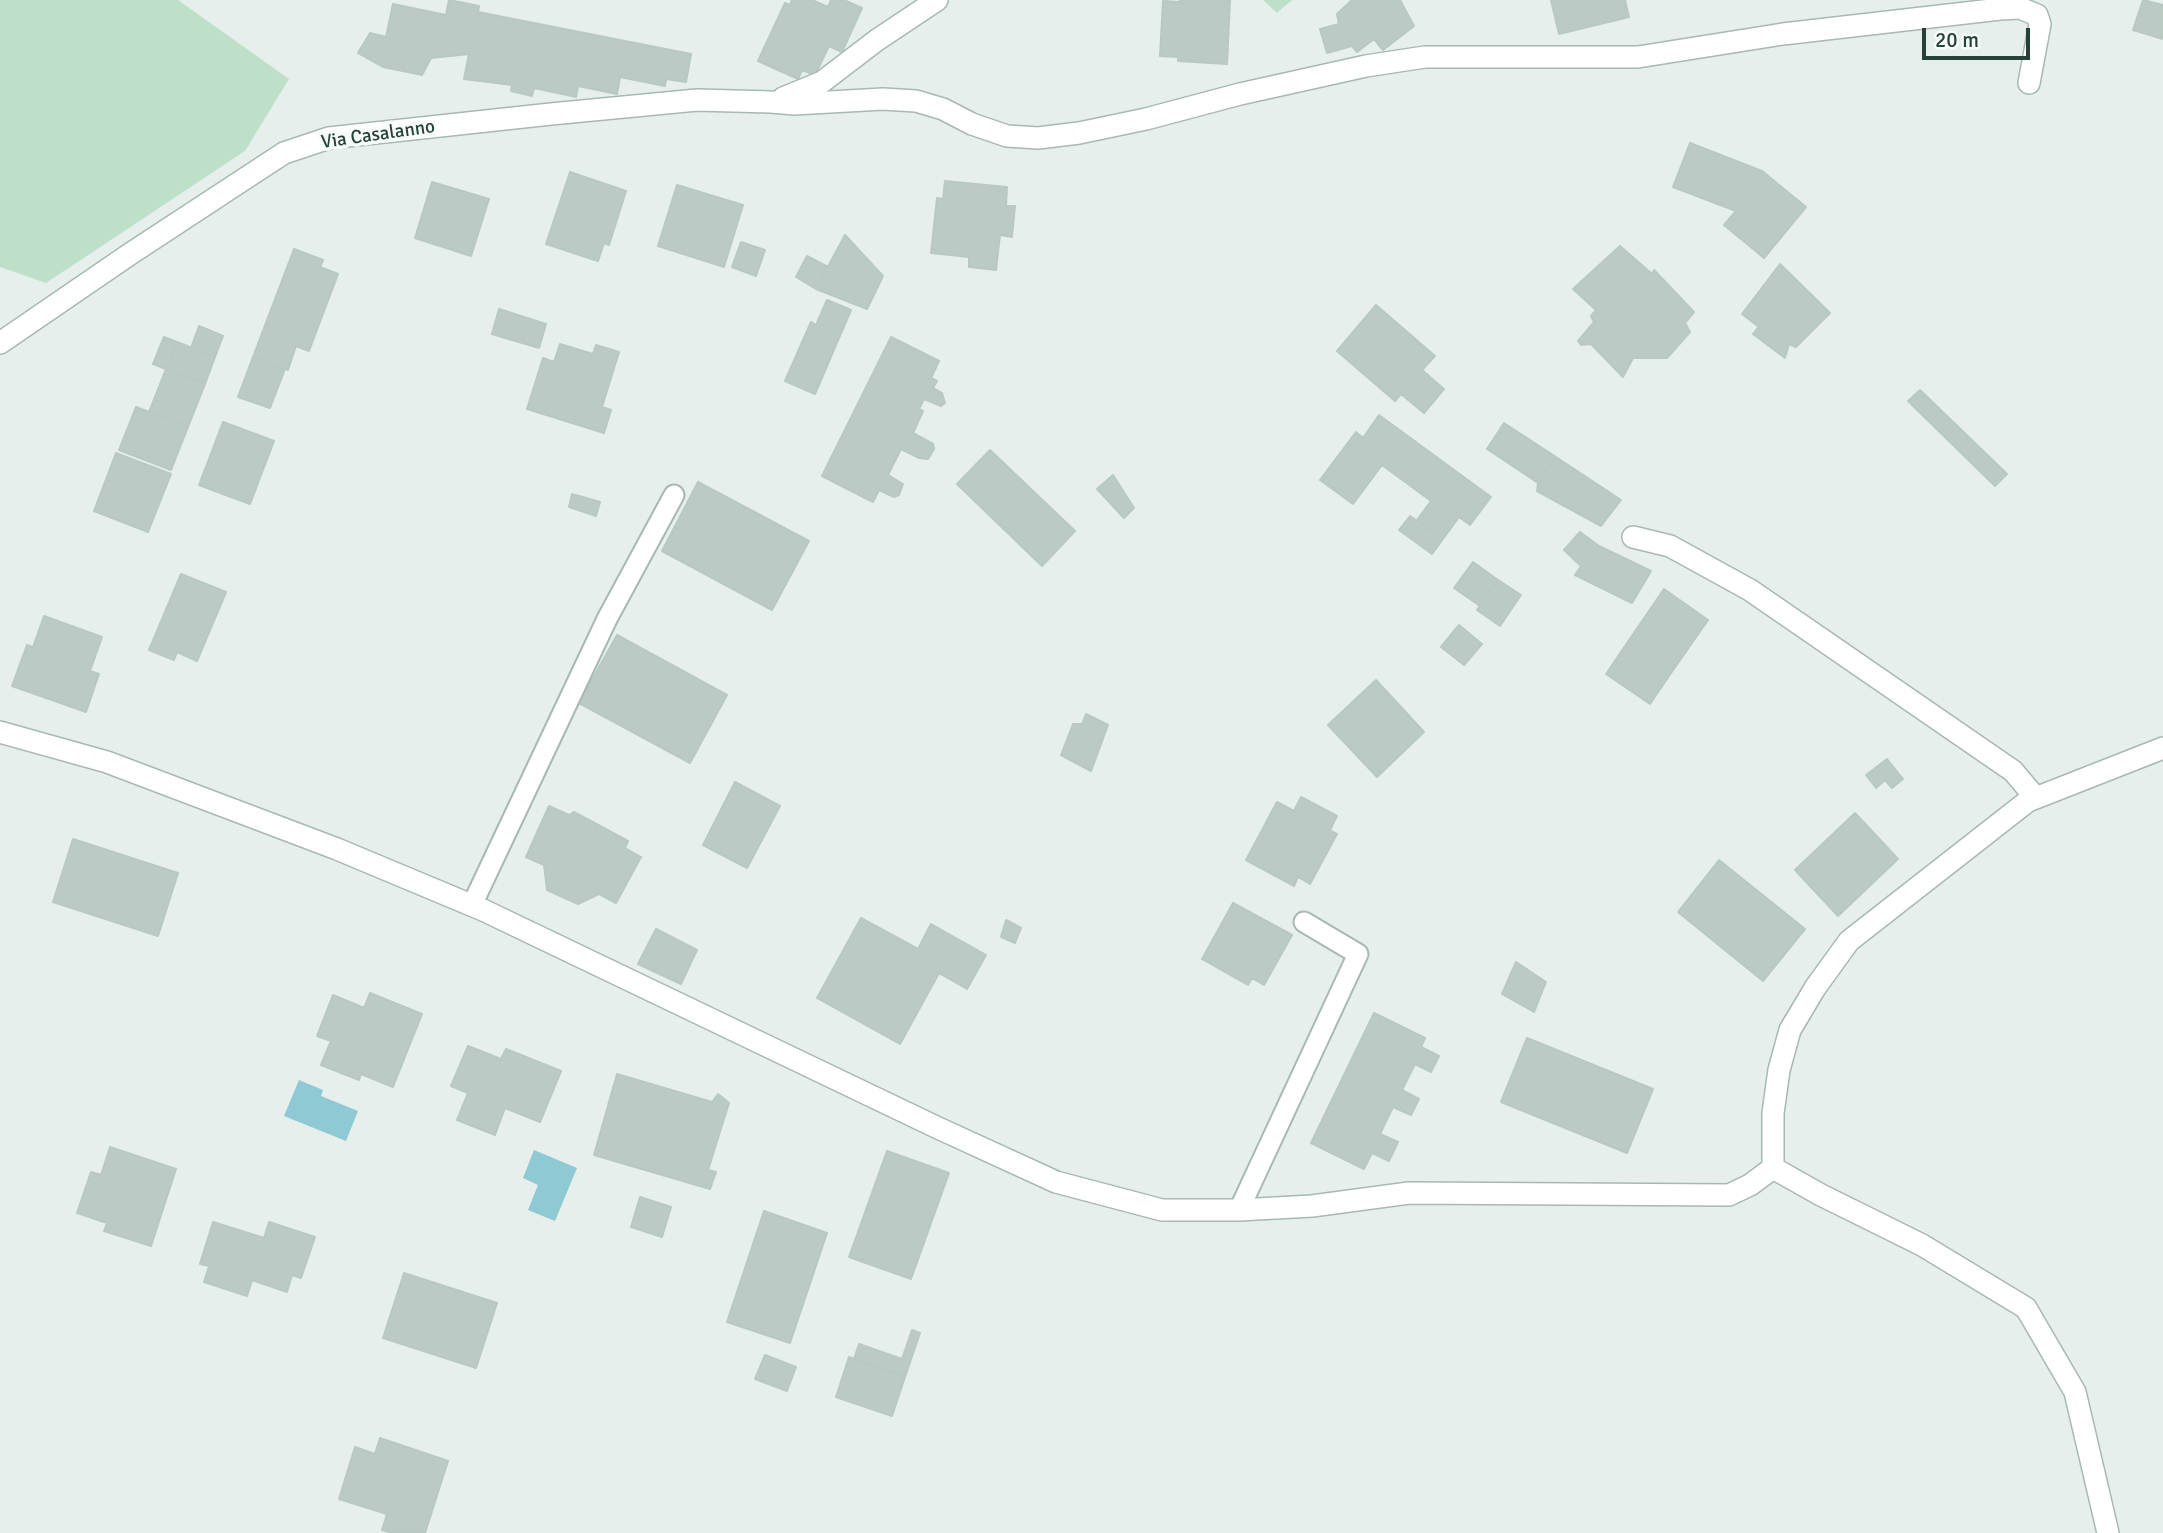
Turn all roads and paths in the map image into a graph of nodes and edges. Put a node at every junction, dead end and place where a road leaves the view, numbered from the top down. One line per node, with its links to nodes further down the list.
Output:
1 (937, 0): 3 (street)
2 (2029, 83): 3 (street, Via Casalanno)
3 (771, 102): 4 (street, Via Casalanno)
4 (0, 343)
5 (674, 495): 10 (lane)
6 (1633, 537): 9 (street)
7 (0, 732): 10 (street)
8 (2163, 748): 9 (street)
9 (2035, 797): 12 (street)
10 (472, 905): 13 (street)
11 (1304, 922): 13 (lane)
12 (1773, 1168): 13 (street); 14 (street)
13 (1239, 1210)
14 (2108, 1533)

